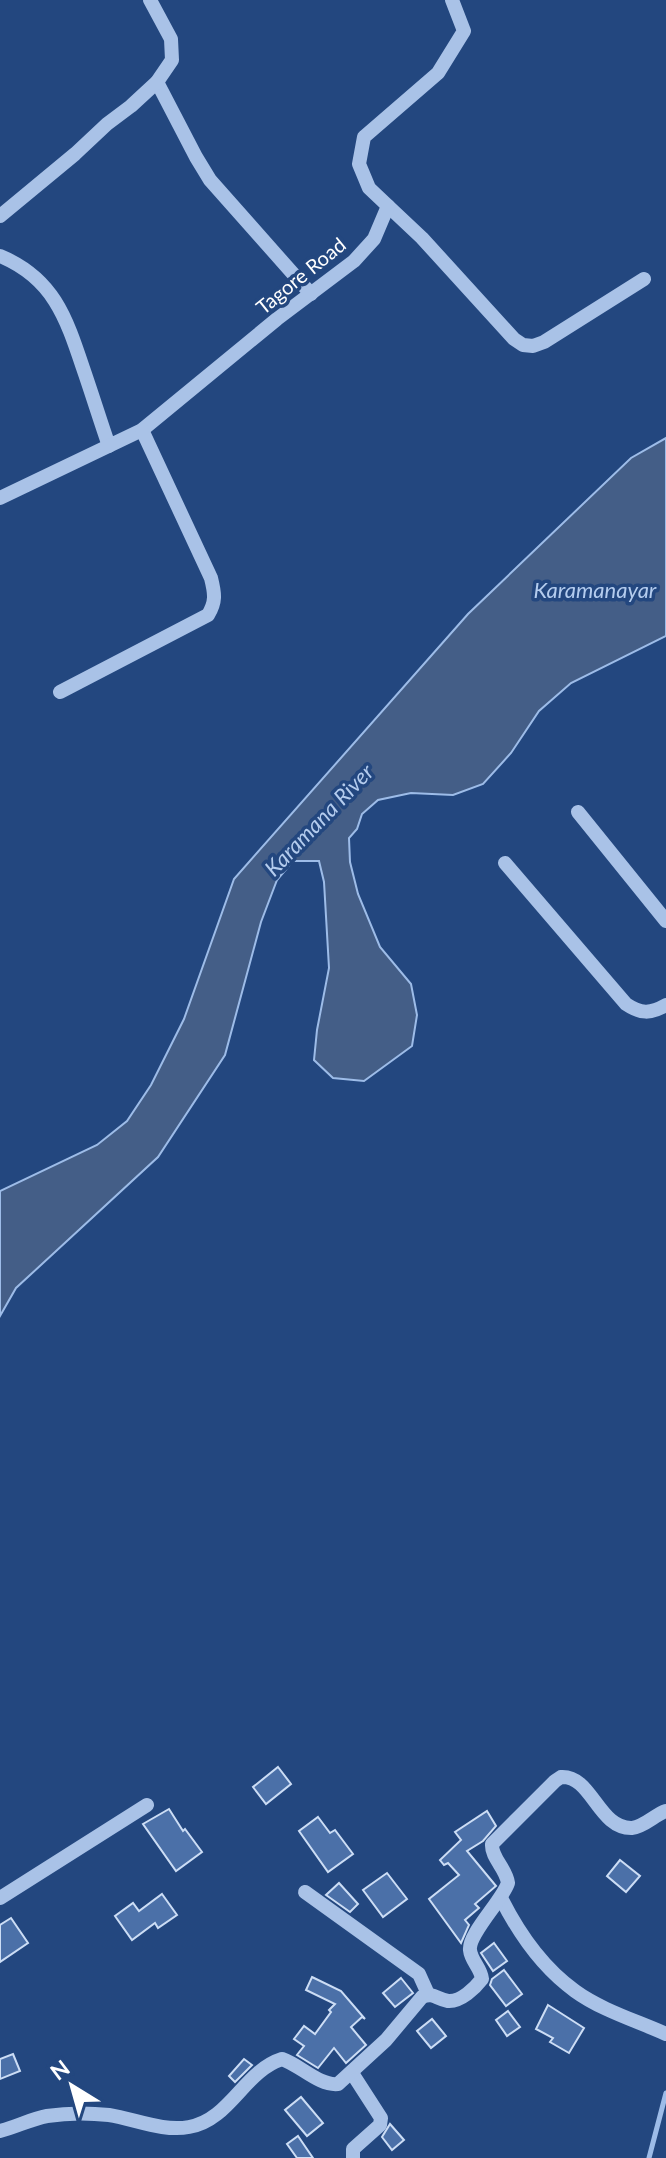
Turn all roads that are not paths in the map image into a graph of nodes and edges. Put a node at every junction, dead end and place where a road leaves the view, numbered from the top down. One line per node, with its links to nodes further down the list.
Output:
1 (150, 0): 3 (street)
2 (452, 0): 4 (street)
3 (157, 82): 5 (street); 8 (street)
4 (388, 206): 7 (street); 8 (street, Tagore Road)
5 (0, 216)
6 (0, 256): 10 (street)
7 (644, 279)
8 (311, 294): 9 (street, Tagore Road)
9 (142, 430): 10 (street, Tagore Road); 12 (street)
10 (109, 446): 11 (street, Tagore Road)
11 (1, 497)
12 (60, 692)
13 (578, 812): 15 (street)
14 (505, 863): 16 (street)
15 (666, 921)
16 (666, 1005)
17 (147, 1805): 20 (street)
18 (666, 1811): 21 (street)
19 (305, 1892): 22 (street)
20 (0, 1898)
21 (501, 1898): 22 (street); 23 (street)
22 (428, 1994): 24 (street)
23 (666, 2034)
24 (352, 2073): 25 (street); 26 (street)
25 (0, 2131)
26 (353, 2158)

